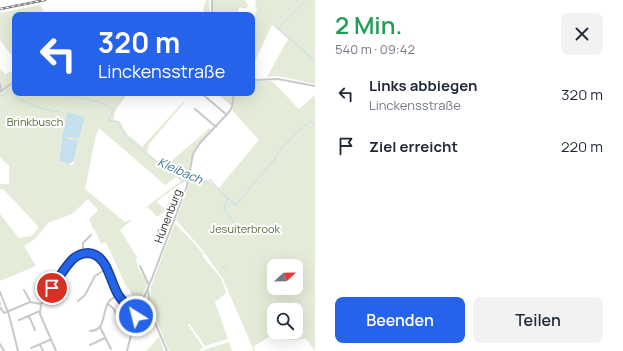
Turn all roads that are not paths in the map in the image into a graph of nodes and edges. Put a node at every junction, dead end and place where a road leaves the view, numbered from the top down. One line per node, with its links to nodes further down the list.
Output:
1 (212, 0): 2 (street)
2 (212, 12)
3 (255, 80): 6 (street)
4 (12, 83): 7 (street)
5 (0, 84): 7 (street)
6 (315, 86)
7 (1, 91)
8 (205, 96): 11 (street)
9 (234, 96): 11 (street, Hünenburg)
10 (194, 108): 12 (street)
11 (227, 115): 12 (street, Hünenburg)
12 (216, 127): 17 (street, Hünenburg)
13 (91, 235): 14 (street)
14 (83, 254): 16 (street); 22 (street)
15 (140, 266): 17 (street, Hünenburg)
16 (106, 269): 21 (street); 23 (street)
17 (149, 286): 29 (street, Hünenburg); 49 (street, Hünenburg)
18 (41, 287): 22 (street)
19 (24, 290): 24 (street)
20 (0, 292): 30 (street)
21 (118, 295): 26 (street); 29 (street)
22 (46, 296): 25 (street)
23 (78, 301)
24 (30, 302): 25 (street); 30 (street)
25 (41, 304): 28 (street)
26 (108, 304): 33 (street); 34 (street)
27 (0, 308): 30 (street)
28 (40, 311): 31 (street); 38 (street)
29 (138, 311): 48 (street, Hünenburg)
30 (8, 312): 45 (street)
31 (28, 316): 32 (street); 35 (street)
32 (19, 320)
33 (120, 320)
34 (100, 326): 36 (street); 37 (street)
35 (35, 330)
36 (90, 331)
37 (105, 338): 41 (street); 43 (street)
38 (51, 339): 40 (street); 47 (street)
39 (0, 344): 44 (street)
40 (40, 344): 42 (street); 46 (street)
41 (90, 345)
42 (31, 348)
43 (111, 349)
44 (4, 351)
45 (18, 351)
46 (42, 351)
47 (56, 351)
48 (127, 351)
49 (167, 351)

